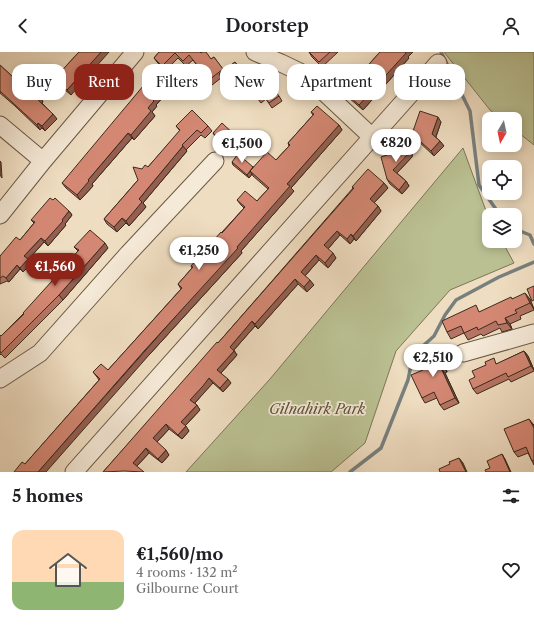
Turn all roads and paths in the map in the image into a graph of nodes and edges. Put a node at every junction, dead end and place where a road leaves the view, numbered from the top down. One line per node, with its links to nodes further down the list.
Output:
1 (135, 52): 6 (street)
2 (255, 52): 5 (street)
3 (438, 63): 5 (street)
4 (0, 125): 6 (street)
5 (372, 137): 12 (street)
6 (43, 161): 8 (street)
7 (215, 161): 11 (street)
8 (0, 215)
9 (534, 333): 10 (street)
10 (463, 353)
11 (0, 379)
12 (74, 472)

